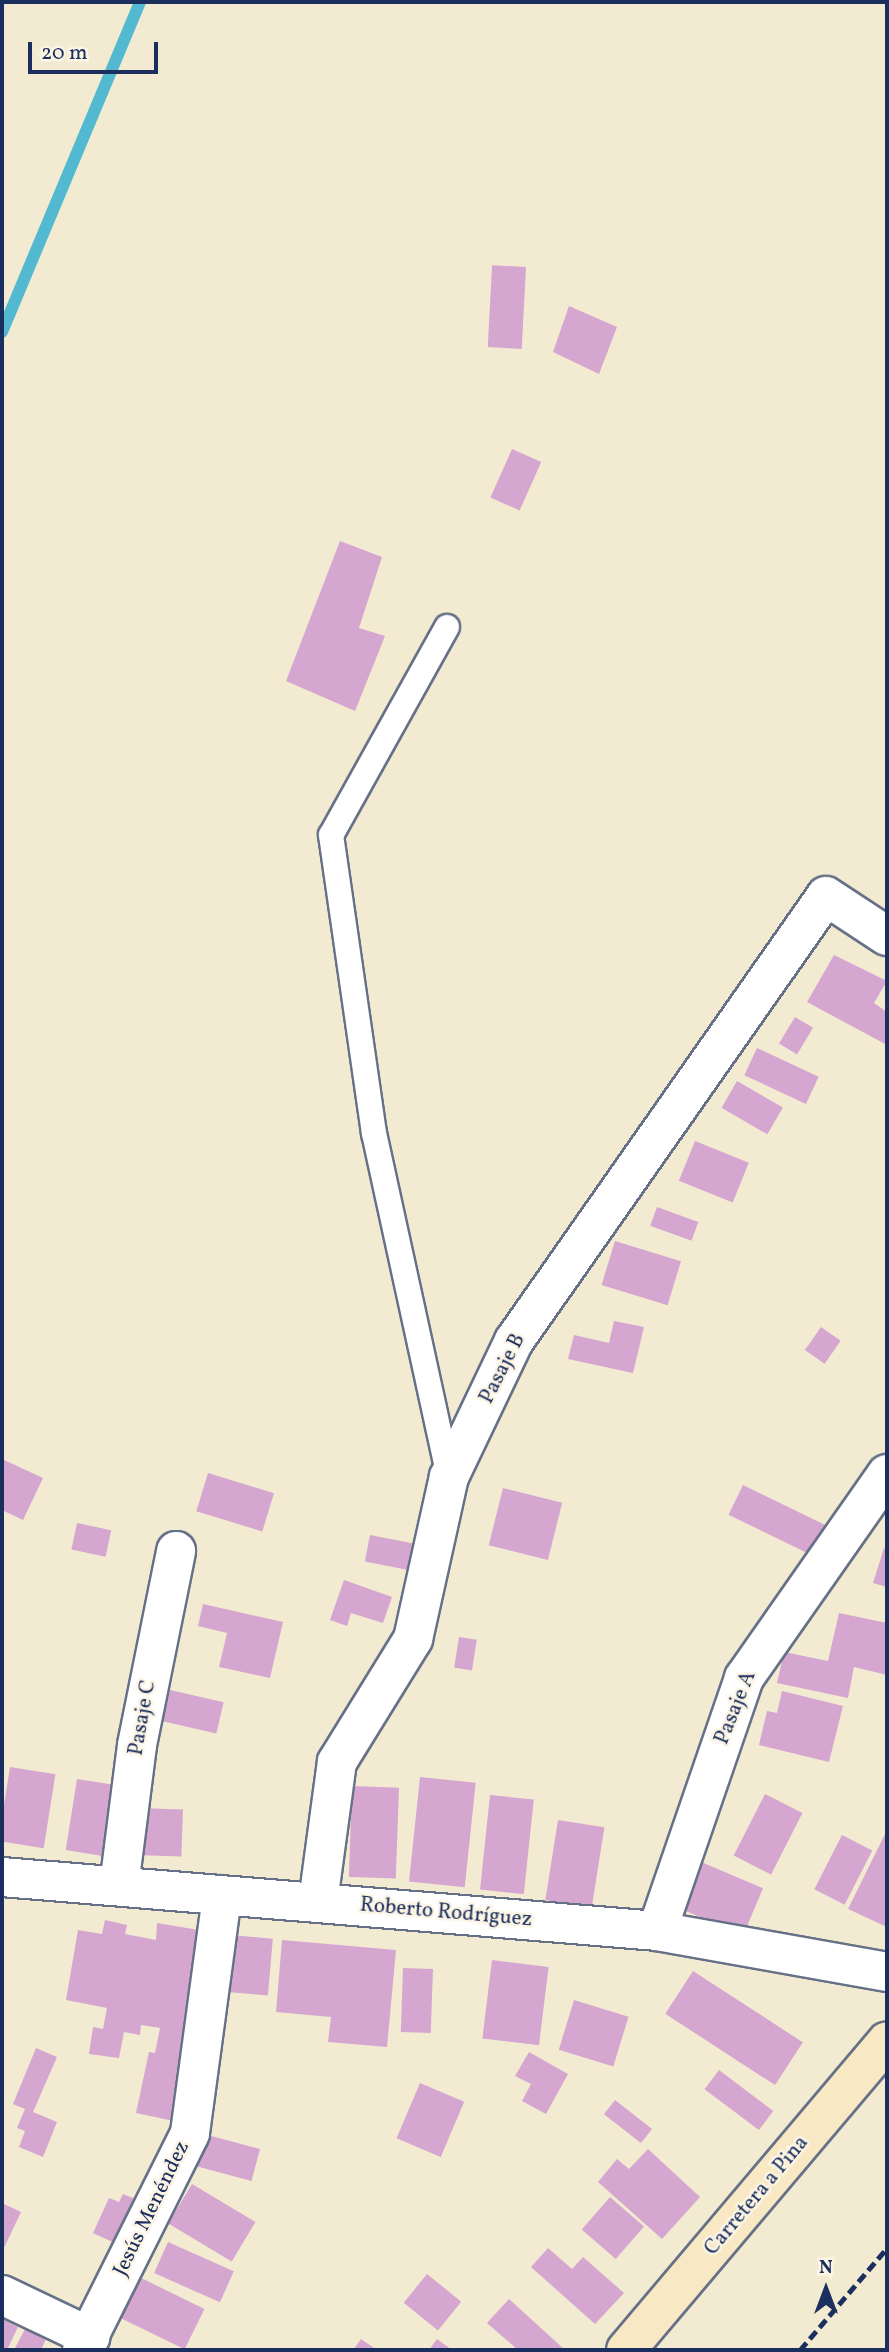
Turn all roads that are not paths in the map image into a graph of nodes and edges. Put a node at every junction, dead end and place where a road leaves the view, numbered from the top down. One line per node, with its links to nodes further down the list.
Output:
1 (447, 627): 4 (lane)
2 (887, 936): 4 (street, Pasaje B)
3 (887, 1474): 10 (street, Pasaje A)
4 (449, 1477): 9 (street, Pasaje B)
5 (176, 1551): 7 (street, Pasaje C)
6 (2, 1877): 7 (street, Roberto Rodríguez)
7 (119, 1886): 8 (street, Roberto Rodríguez)
8 (222, 1895): 9 (street, Roberto Rodríguez); 14 (street, Jesús Menéndez)
9 (317, 1902): 10 (street, Roberto Rodríguez)
10 (657, 1931): 11 (street, Roberto Rodríguez)
11 (887, 1972)
12 (887, 2041): 15 (street, Carretera a Pina)
13 (2, 2295): 14 (street)
14 (86, 2344)
15 (626, 2350)

